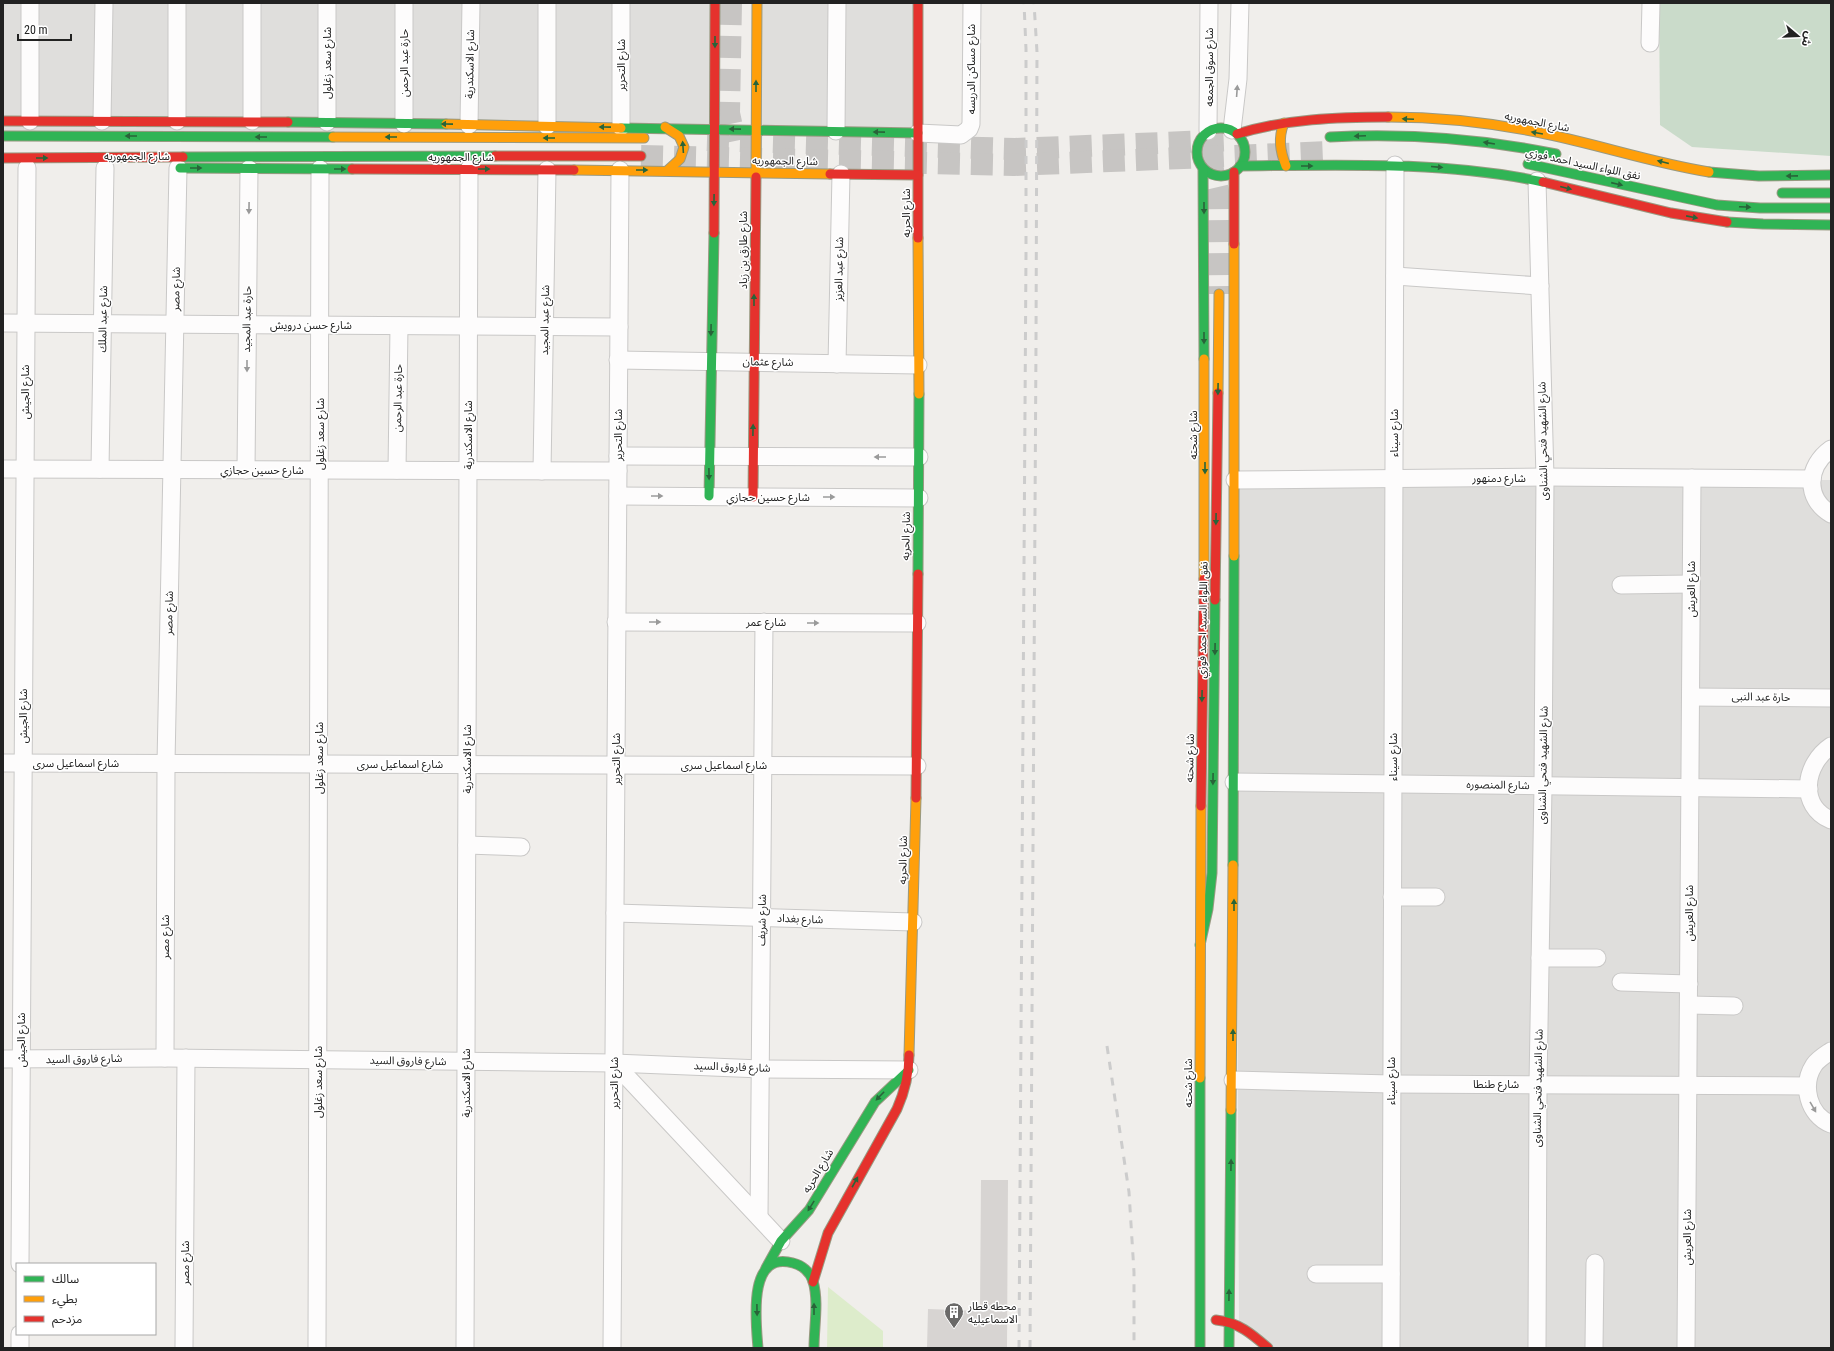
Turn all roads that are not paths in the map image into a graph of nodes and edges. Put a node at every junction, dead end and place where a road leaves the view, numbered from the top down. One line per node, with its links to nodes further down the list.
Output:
1 (30, 3): 20 (street)
2 (104, 3): 21 (street)
3 (178, 3): 22 (street)
4 (252, 3): 23 (street)
5 (327, 3): 24 (street, شارع سعد زغلول)
6 (404, 3): 26 (street, حارة عبد الرحمن)
7 (471, 3): 27 (street, شارع الاسكندرية)
8 (547, 3): 28 (street)
9 (621, 3): 30 (street, شارع التحرير)
10 (715, 3): 31 (main road, one-way to 31)
11 (757, 3): 32 (main road, شارع طارق بن زياد, one-way to 11)
12 (838, 3): 33 (street)
13 (918, 3): 36 (main road, شارع الحريه)
14 (972, 3): 36 (street, شارع مساكن الدريسه)
15 (1209, 3): 34 (street, شارع سوق الجمعه)
16 (1240, 3): 35 (street, one-way to 16)
17 (1651, 3): 18 (street)
18 (1650, 43)
19 (3, 121): 20 (main road)
20 (30, 121): 21 (main road)
21 (102, 121): 22 (main road)
22 (178, 121): 23 (main road)
23 (252, 121): 24 (main road)
24 (327, 122): 26 (main road)
25 (1284, 123): 35 (main road, شارع الجمهوريه); 45 (main road); 62 (main road, شارع الجمهوريه, one-way to 25)
26 (404, 124): 27 (main road, one-way to 26)
27 (469, 125): 28 (main road)
28 (547, 126): 30 (main road, one-way to 28)
29 (665, 127): 30 (main road); 31 (main road); 57 (main road, one-way to 29)
30 (621, 128)
31 (715, 129): 32 (main road, one-way to 31); 58 (main road)
32 (756, 130): 33 (main road); 59 (main road, شارع طارق بن زياد)
33 (836, 131): 36 (main road, one-way to 33)
34 (1208, 131): 35 (main road); 53 (main road)
35 (1235, 132): 54 (main road)
36 (918, 133): 61 (main road, شارع الحريه)
37 (3, 136): 39 (main road, شارع الجمهوريه, one-way to 37)
38 (1330, 137): 41 (main road, نفق اللواء السيد احمد فوزي, one-way to 38)
39 (644, 138)
40 (641, 156): 42 (main road, شارع الجمهوريه, one-way to 40)
41 (1565, 156)
42 (3, 158)
43 (1519, 162): 66 (main road, نفق اللواء السيد احمد فوزي, one-way to 66)
44 (1395, 165): 45 (main road, one-way to 44); 63 (main road, one-way to 63); 68 (street, شارع سيناء)
45 (1286, 166): 54 (main road)
46 (3, 167): 47 (main road)
47 (31, 168): 72 (street, شارع الجيش)
48 (105, 168): 73 (street, شارع عبد الملك)
49 (174, 168): 50 (main road, شارع الجمهوريه, one-way to 50); 74 (street, شارع مصر)
50 (249, 169): 51 (main road, شارع الجمهوريه); 75 (street, حارة عبد المجيد, one-way to 75)
51 (320, 169): 52 (main road, شارع الجمهوريه, one-way to 52); 76 (street, شارع سعد زغلول)
52 (469, 169): 55 (main road, شارع الجمهوريه, one-way to 55); 78 (street, شارع الاسكندرية)
53 (1203, 169): 54 (main road); 139 (main road, شارع شحته, one-way to 139)
54 (1237, 169): 104 (main road)
55 (547, 170): 56 (main road, شارع الجمهوريه); 79 (street, شارع عبد المجيد)
56 (620, 170): 57 (main road, شارع الجمهوريه, one-way to 57); 80 (street, شارع التحرير)
57 (668, 170): 58 (main road, شارع الجمهوريه)
58 (715, 172): 59 (main road, شارع الجمهوريه); 82 (main road, one-way to 82)
59 (756, 172): 60 (main road, شارع الجمهوريه); 83 (main road, شارع طارق بن زياد, one-way to 59)
60 (841, 174): 61 (main road, شارع الجمهوريه); 84 (street, شارع عبد العزيز)
61 (918, 175): 85 (main road, شارع الحريه)
62 (1831, 175)
63 (1537, 181): 67 (main road, one-way to 67); 69 (street, شارع الشهيد فتحي الشناوى)
64 (1770, 193): 65 (main road)
65 (1831, 193)
66 (1831, 208)
67 (1831, 225)
68 (1395, 276): 69 (street); 101 (street, شارع سيناء)
69 (1540, 286): 100 (street, شارع الشهيد فتحي الشناوى)
70 (1219, 294): 139 (main road, نفق اللواء السيد احمد فوزي, one-way to 139)
71 (3, 323): 72 (street, شارع حسن درويش)
72 (25, 323): 73 (street, شارع حسن درويش); 92 (street, شارع الجيش)
73 (102, 323): 74 (street, شارع حسن درويش); 93 (street, شارع عبد الملك)
74 (175, 324): 75 (street, شارع حسن درويش); 94 (street, شارع مصر)
75 (247, 325): 76 (street, شارع حسن درويش); 95 (street, حارة عبد المجيد, one-way to 95)
76 (320, 325): 77 (street, شارع حسن درويش); 96 (street, شارع سعد زغلول)
77 (399, 326): 78 (street, شارع حسن درويش); 97 (street, حارة عبد الرحمن)
78 (469, 326): 79 (street, شارع حسن درويش); 98 (street, شارع الاسكندرية)
79 (545, 327): 80 (street, شارع حسن درويش); 99 (street, شارع عبد المجيد)
80 (619, 327): 81 (street, شارع التحرير)
81 (618, 360): 82 (street, شارع عثمان); 90 (street, شارع التحرير)
82 (710, 361): 83 (street, شارع عثمان); 87 (main road)
83 (754, 362): 84 (street, شارع عثمان); 88 (main road, شارع طارق بن زياد, one-way to 83)
84 (837, 364): 85 (street, شارع عثمان)
85 (918, 365): 89 (main road, شارع الحريه)
86 (1831, 449): 103 (street)
87 (708, 456): 88 (street, شارع حسين حجازي); 90 (street, شارع حسين حجازي); 106 (main road, one-way to 106)
88 (753, 456): 89 (street, شارع حسين حجازي, one-way to 88); 107 (main road, شارع طارق بن زياد)
89 (918, 457): 108 (main road, شارع الحريه)
90 (618, 463): 99 (street, شارع حسين حجازي); 105 (street, شارع التحرير)
91 (3, 469): 92 (street, شارع حسين حجازي)
92 (24, 469): 93 (street, شارع حسين حجازي); 119 (street, شارع الجيش)
93 (100, 469): 94 (street, شارع حسين حجازي)
94 (172, 469): 95 (street, شارع حسين حجازي); 120 (street, شارع مصر)
95 (246, 470): 96 (street, شارع حسين حجازي)
96 (320, 470): 97 (street, شارع حسين حجازي); 121 (street, شارع سعد زغلول)
97 (397, 470): 98 (street, شارع حسين حجازي)
98 (468, 470): 99 (street, شارع حسين حجازي); 122 (street, شارع الاسكندرية)
99 (542, 471)
100 (1545, 477): 101 (street, شارع دمنهور); 102 (street, شارع دمنهور); 128 (street, شارع الشهيد فتحي الشناوى)
101 (1394, 478): 104 (street, شارع دمنهور); 127 (street, شارع سيناء)
102 (1692, 478): 103 (street, شارع دمنهور); 110 (street, شارع العريش)
103 (1812, 479): 109 (street)
104 (1234, 480): 126 (main road)
105 (618, 496): 106 (street, شارع حسين حجازي, one-way to 106); 112 (street, شارع التحرير)
106 (709, 496): 107 (street, شارع حسين حجازي)
107 (753, 497): 108 (street, شارع حسين حجازي, one-way to 108)
108 (919, 498): 114 (main road, شارع الحريه)
109 (1831, 514)
110 (1691, 584): 111 (street); 115 (street, شارع العريش)
111 (1621, 585)
112 (616, 622): 113 (street, شارع عمر, one-way to 113); 123 (street, شارع التحرير)
113 (764, 622): 114 (street, شارع عمر, one-way to 114); 124 (street, شارع شريف)
114 (917, 623): 125 (main road, شارع الحريه)
115 (1691, 697): 116 (street, حارة عبد النبى); 129 (street, شارع العريش)
116 (1831, 698)
117 (1831, 746): 130 (street)
118 (3, 763): 119 (street, شارع اسماعيل سرى)
119 (23, 763): 120 (street, شارع اسماعيل سرى); 151 (street, شارع الجيش)
120 (166, 763): 121 (street, شارع اسماعيل سرى); 147 (street, شارع مصر)
121 (319, 764): 122 (street, شارع اسماعيل سرى); 150 (street, شارع سعد زغلول)
122 (467, 764): 123 (street, شارع اسماعيل سرى); 132 (street, شارع الاسكندرية)
123 (616, 765): 124 (street, شارع اسماعيل سرى); 136 (street, شارع التحرير)
124 (764, 765): 125 (street, شارع اسماعيل سرى); 137 (street, شارع شريف)
125 (917, 766): 138 (main road, شارع الحريه)
126 (1234, 782): 127 (street, شارع المنصوره); 156 (main road, one-way to 126)
127 (1393, 784): 128 (street, شارع المنصوره); 134 (street, شارع سيناء)
128 (1543, 786): 129 (street, شارع المنصوره); 140 (street, شارع الشهيد فتحي الشناوى)
129 (1690, 788): 130 (street, شارع المنصوره); 143 (street, شارع العريش)
130 (1809, 789): 131 (street)
131 (1831, 820)
132 (467, 845): 133 (street); 152 (street, شارع الاسكندرية)
133 (521, 847)
134 (1392, 897): 135 (street); 157 (street, شارع سيناء)
135 (1436, 897)
136 (615, 913): 137 (street, شارع بغداد); 153 (street, شارع التحرير)
137 (762, 917): 138 (street, شارع بغداد); 154 (street, شارع شريف)
138 (913, 922): 155 (main road, شارع الحريه)
139 (1200, 945): 170 (main road, شارع شحته)
140 (1540, 958): 141 (street); 158 (street, شارع الشهيد فتحي الشناوى)
141 (1598, 958)
142 (1621, 982): 143 (street)
143 (1689, 984): 144 (street, شارع العريش)
144 (1689, 1005): 145 (street); 159 (street, شارع العريش)
145 (1734, 1006)
146 (1831, 1051): 160 (street)
147 (165, 1058): 148 (street, شارع فاروق السيد); 151 (street, شارع فاروق السيد)
148 (186, 1058): 150 (street, شارع فاروق السيد); 176 (street, شارع مصر)
149 (3, 1059): 151 (street, شارع فاروق السيد)
150 (318, 1059): 152 (street, شارع فاروق السيد); 177 (street, شارع سعد زغلول)
151 (20, 1060): 164 (street, شارع الجيش)
152 (466, 1061): 153 (street, شارع فاروق السيد); 178 (street, شارع الاسكندرية)
153 (614, 1063): 154 (street, شارع فاروق السيد); 162 (street); 179 (street, شارع التحرير)
154 (761, 1069): 155 (street, شارع فاروق السيد); 162 (street, شارع شريف)
155 (909, 1070): 163 (main road, شارع الحريه, one-way to 163); 169 (main road, شارع الحريه, one-way to 155)
156 (1232, 1080): 157 (street, شارع طنطا); 171 (main road, one-way to 156)
157 (1391, 1084): 158 (street, شارع طنطا); 168 (street, شارع سيناء)
158 (1538, 1085): 159 (street, شارع طنطا); 184 (street, شارع الشهيد فتحي الشناوى)
159 (1688, 1086): 160 (street, شارع طنطا); 186 (street, شارع العريش)
160 (1807, 1086): 161 (street, one-way to 161)
161 (1831, 1124)
162 (759, 1217): 163 (street)
163 (781, 1241): 166 (main road, شارع الحريه)
164 (20, 1263)
165 (1595, 1263): 185 (street)
166 (766, 1268): 169 (main road); 173 (main road, شارع الحريه, one-way to 173)
167 (1316, 1274): 168 (street)
168 (1391, 1274): 183 (street, شارع سيناء)
169 (813, 1282): 180 (main road, شارع الحريه, one-way to 169)
170 (1200, 1321): 171 (main road); 181 (main road, شارع شحته)
171 (1229, 1322): 174 (main road); 182 (main road)
172 (20, 1335): 175 (street)
173 (755, 1347)
174 (1265, 1347)
175 (20, 1348)
176 (184, 1348)
177 (317, 1348)
178 (465, 1348)
179 (612, 1348)
180 (814, 1348)
181 (1200, 1348)
182 (1229, 1348)
183 (1391, 1348)
184 (1537, 1348)
185 (1594, 1348)
186 (1686, 1348)

